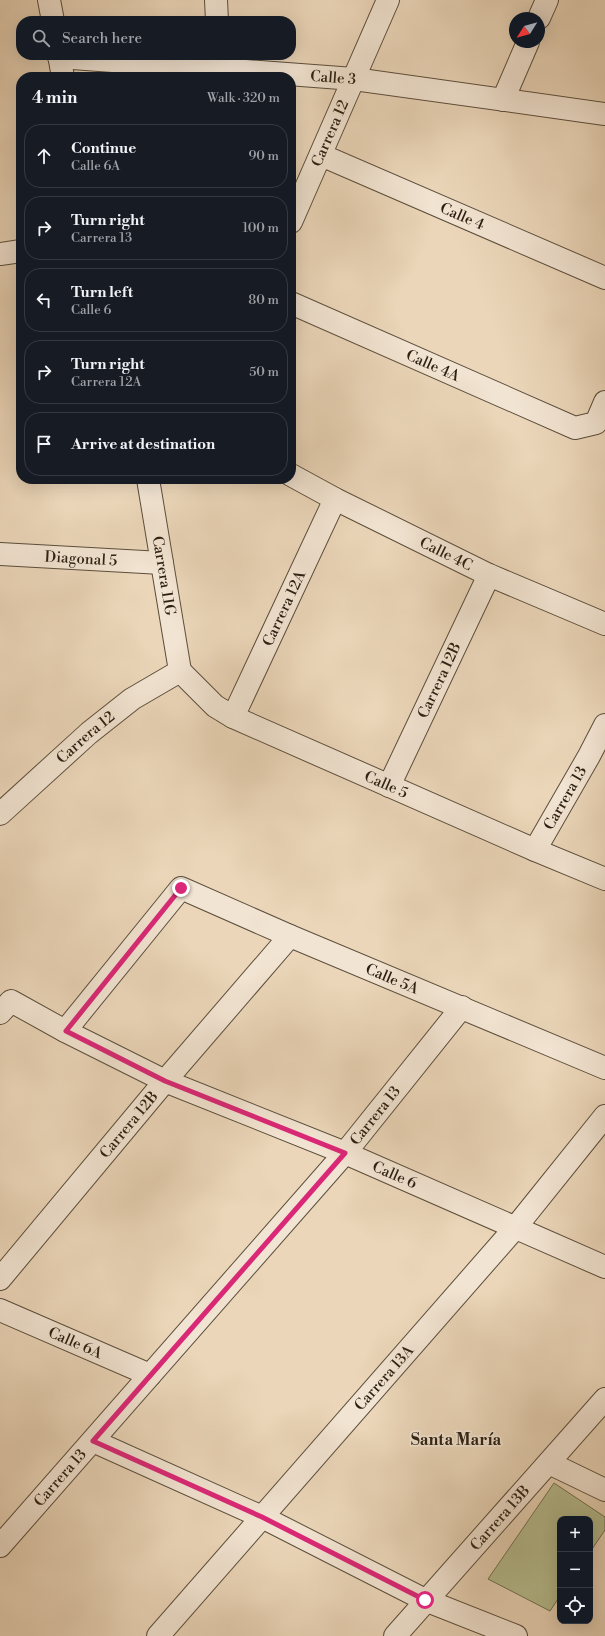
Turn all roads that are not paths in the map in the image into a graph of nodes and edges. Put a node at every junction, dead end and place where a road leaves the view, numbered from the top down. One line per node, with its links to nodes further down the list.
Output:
1 (50, 0): 6 (street)
2 (216, 0): 7 (street)
3 (388, 0): 11 (street, Carrera 12)
4 (547, 0): 5 (street)
5 (542, 12)
6 (52, 16)
7 (217, 16)
8 (525, 48): 12 (street)
9 (220, 62): 10 (street, Calle 3); 11 (street, Calle 3)
10 (61, 63)
11 (354, 79): 12 (street, Calle 3); 14 (street, Carrera 12)
12 (503, 100): 13 (street, Calle 3)
13 (605, 114)
14 (320, 155): 15 (street, Carrera 12); 18 (street, Calle 4)
15 (296, 210)
16 (16, 252): 17 (street)
17 (0, 254)
18 (605, 278)
19 (296, 305): 20 (street, Calle 4A)
20 (605, 402)
21 (296, 478): 23 (street, Calle 4C)
22 (149, 484): 25 (street, Carrera 11G)
23 (335, 499): 26 (street, Calle 4C); 29 (street, Carrera 12A)
24 (0, 554): 25 (street, Diagonal 5)
25 (162, 563): 28 (street, Carrera 11G)
26 (489, 575): 27 (street, Calle 4C); 31 (street, Carrera 12B)
27 (605, 624)
28 (180, 671): 29 (street, Calle 5); 32 (street, Carrera 12)
29 (233, 717): 31 (street, Calle 5)
30 (605, 725): 33 (street, Carrera 13)
31 (389, 786): 33 (street, Calle 5)
32 (0, 814)
33 (535, 850): 34 (street, Calle 5)
34 (605, 878)
35 (290, 936): 37 (street, Calle 5A); 38 (street, Calle 5A); 40 (street, Carrera 12B)
36 (5, 1007): 38 (street, Calle 6)
37 (462, 1007): 39 (street, Calle 5A); 42 (street, Carrera 13)
38 (66, 1031): 40 (street, Calle 6)
39 (605, 1068)
40 (165, 1081): 42 (street, Calle 6); 45 (street, Carrera 12B)
41 (605, 1116): 43 (street, Carrera 13A)
42 (345, 1153): 43 (street, Calle 6); 47 (street, Carrera 13)
43 (515, 1228): 44 (street, Calle 6); 52 (street, Carrera 13A)
44 (605, 1267)
45 (0, 1279)
46 (0, 1310): 47 (street, Calle 6A)
47 (150, 1375): 49 (street, Carrera 13)
48 (605, 1399): 50 (street, Carrera 13B)
49 (93, 1441): 52 (street); 53 (street, Carrera 13)
50 (549, 1463): 51 (street); 54 (street, Carrera 13B)
51 (605, 1490)
52 (262, 1517): 54 (street); 55 (street, Carrera 13A)
53 (0, 1546)
54 (425, 1600): 56 (street, Carrera 13B); 57 (street)
55 (158, 1636)
56 (395, 1636)
57 (516, 1636)

